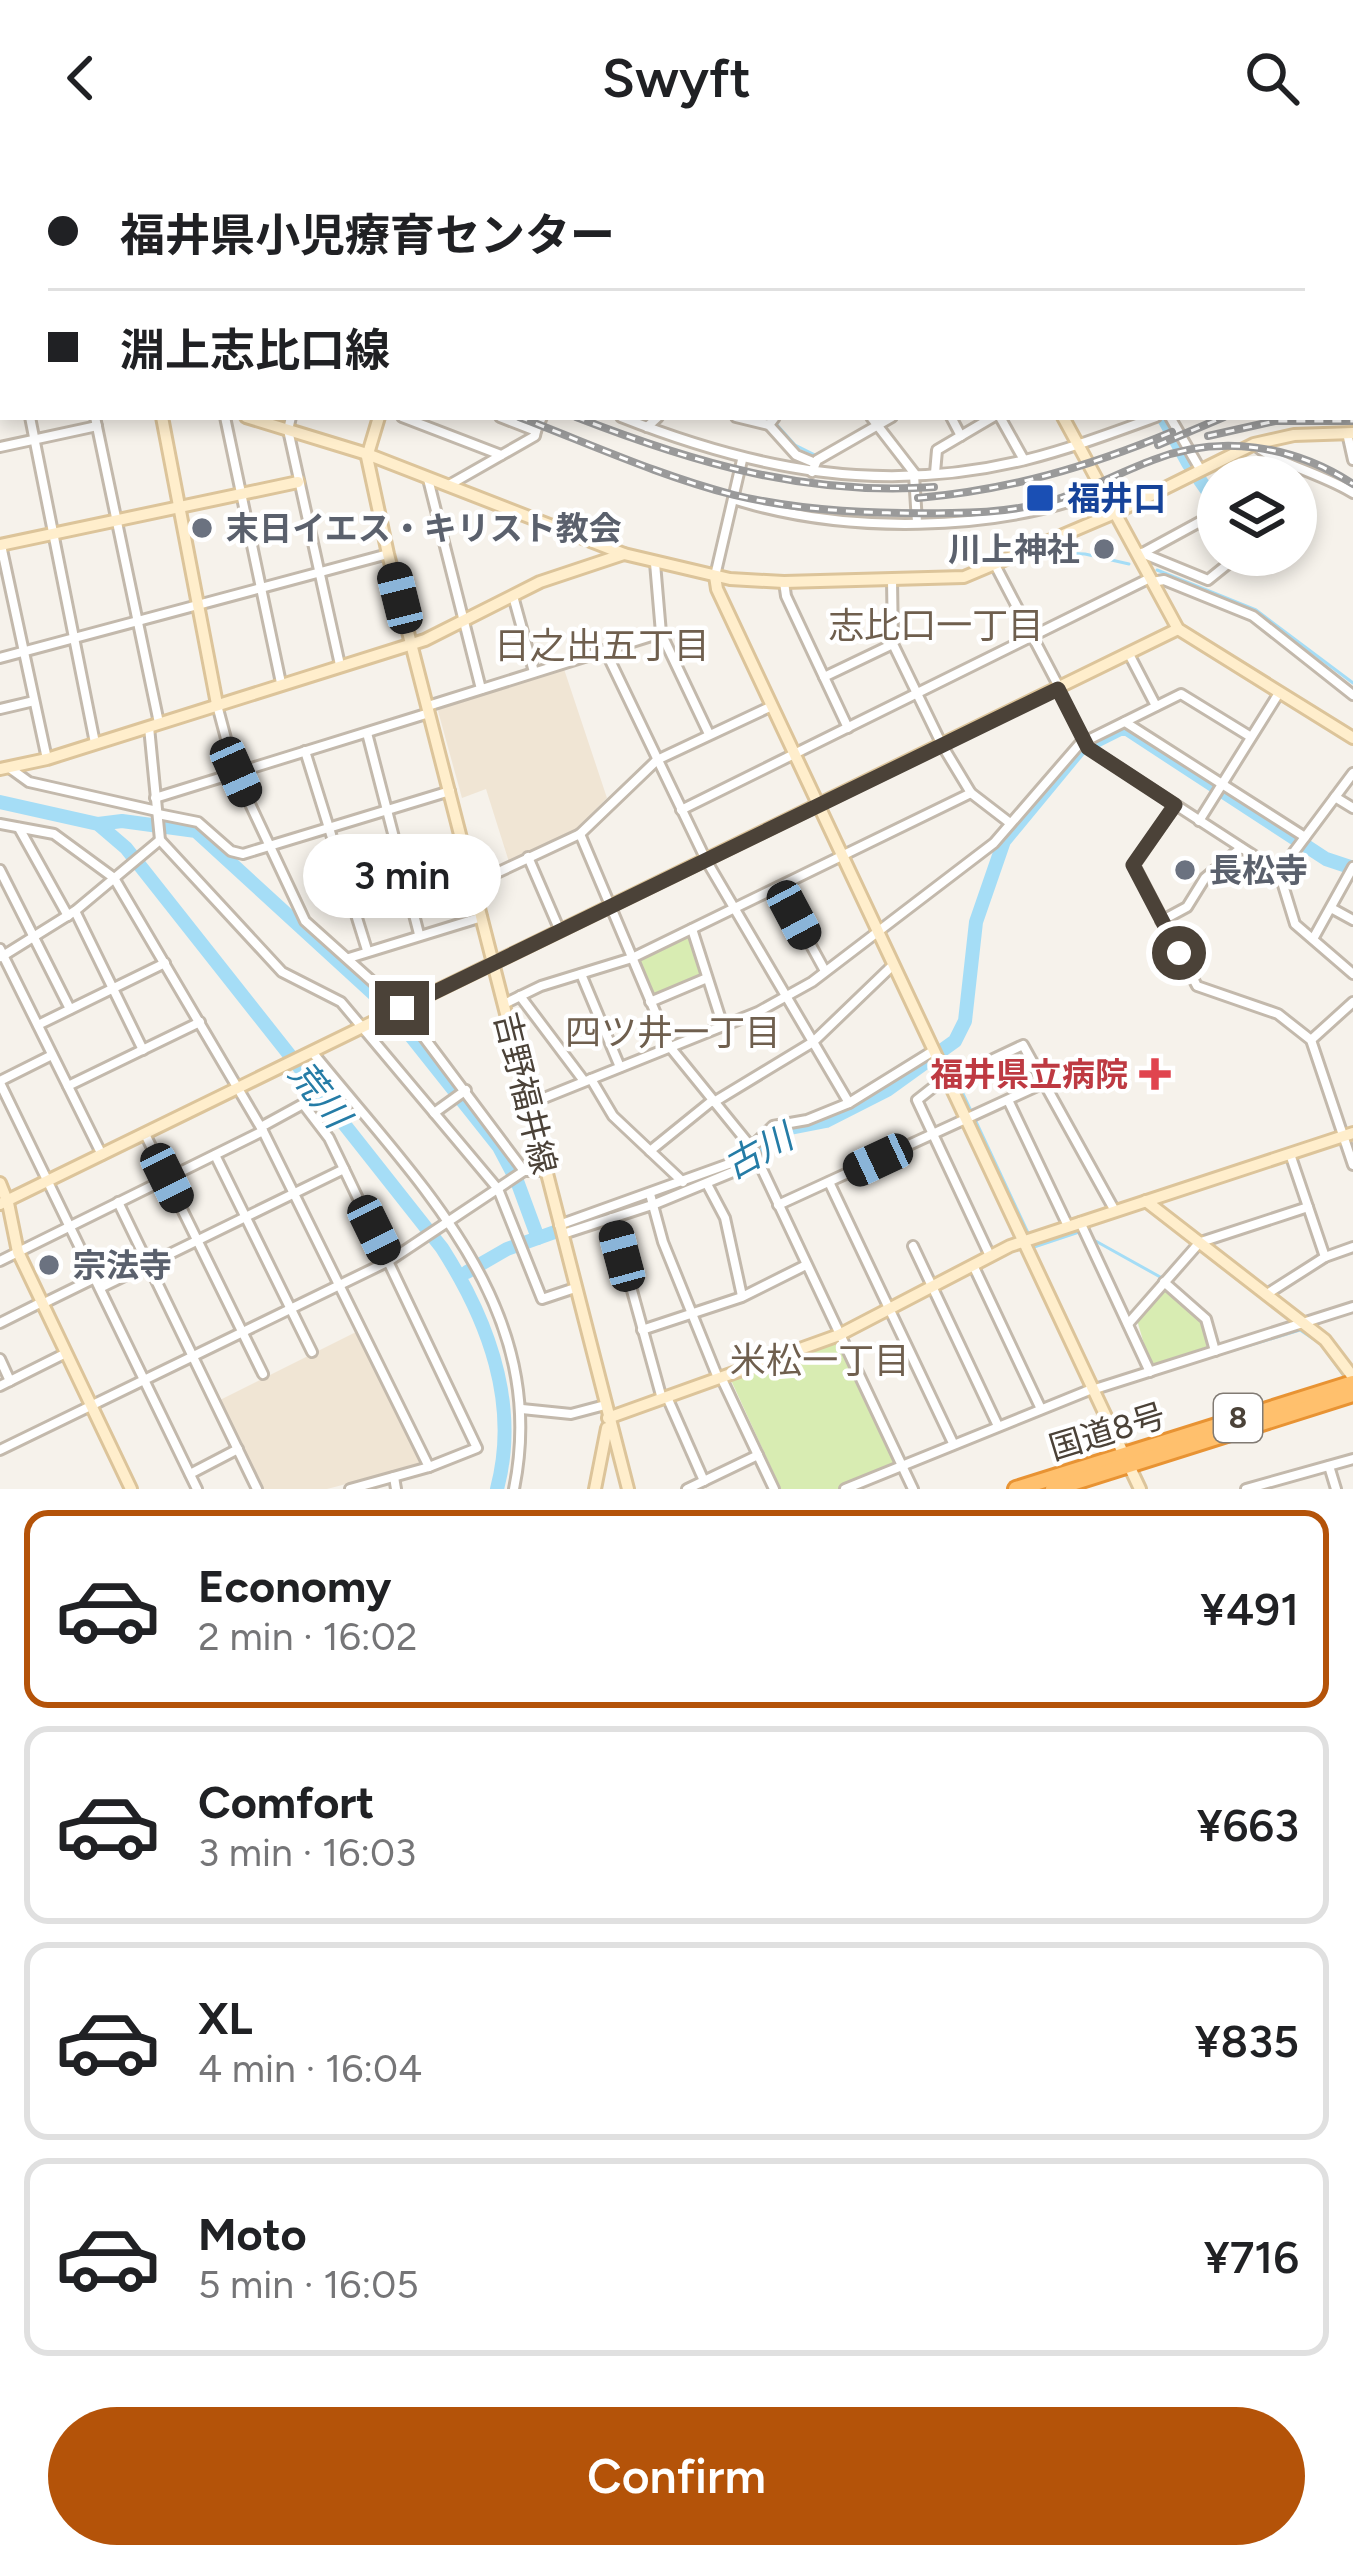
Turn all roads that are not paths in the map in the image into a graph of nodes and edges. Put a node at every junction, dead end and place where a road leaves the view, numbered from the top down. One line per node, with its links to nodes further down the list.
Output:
1 (31, 420): 24 (street)
2 (163, 420): 46 (street)
3 (226, 420): 43 (street)
4 (378, 420): 28 (street, 吉野福井線)
5 (410, 420): 29 (street)
6 (508, 420): 21 (street)
7 (541, 420): 21 (street)
8 (628, 420): 20 (street)
9 (655, 420): 20 (street)
10 (952, 420): 23 (street)
11 (990, 420): 23 (street)
12 (998, 420): 32 (street)
13 (1065, 420): 25 (street)
14 (1147, 420): 25 (street)
15 (1173, 420): 34 (street)
16 (772, 421): 35 (street)
17 (874, 421): 35 (street); 38 (street)
18 (96, 422): 24 (street); 48 (street)
19 (290, 423): 28 (street); 40 (street)
20 (647, 428): 31 (street)
21 (536, 431): 29 (street)
22 (1350, 433): 26 (street); 33 (street)
23 (961, 436): 37 (street)
24 (34, 440): 27 (street); 51 (street)
25 (1078, 444): 32 (street); 42 (street)
26 (1254, 444): 30 (street); 44 (street)
27 (0, 447)
28 (367, 454): 39 (street); 53 (street, 吉野福井線)
29 (503, 455): 41 (street)
30 (1228, 456)
31 (742, 460): 35 (street); 45 (street)
32 (1024, 460): 37 (street)
33 (1353, 460)
34 (1197, 464)
35 (813, 468): 38 (street)
36 (1197, 471): 47 (street)
37 (935, 473): 38 (street)
38 (915, 475): 49 (street)
39 (428, 478): 41 (street); 69 (street)
40 (298, 482): 43 (street); 58 (street)
41 (448, 485): 54 (street)
42 (1102, 490): 47 (street); 49 (street)
43 (242, 494): 46 (street); 65 (street)
44 (1353, 494)
45 (733, 499): 49 (street); 59 (street)
46 (179, 507): 48 (street); 67 (street)
47 (1115, 513): 55 (street); 57 (street)
48 (117, 520): 51 (street); 68 (street)
49 (917, 522)
50 (1197, 523): 55 (street)
51 (52, 535): 52 (street); 72 (street)
52 (1, 545): 77 (street)
53 (388, 554): 58 (street); 74 (street, 吉野福井線)
54 (624, 554): 56 (street); 66 (street)
55 (1140, 554): 62 (street); 64 (street)
56 (655, 563): 59 (street); 71 (street)
57 (994, 563): 61 (street); 73 (street)
58 (319, 572): 65 (street); 80 (street)
59 (715, 576): 63 (street); 91 (street)
60 (1215, 576): 64 (street)
61 (892, 580): 63 (street); 75 (street)
62 (1151, 580): 64 (street); 70 (street); 73 (street)
63 (784, 582): 82 (street)
64 (1204, 586): 88 (street)
65 (261, 588): 67 (street); 83 (street)
66 (513, 596): 69 (street); 81 (street)
67 (198, 605): 68 (street); 90 (street)
68 (138, 621): 72 (street); 96 (street)
69 (463, 621): 74 (street); 85 (street)
70 (1178, 629): 78 (street); 86 (street)
71 (661, 633): 76 (street); 99 (street)
72 (74, 638): 77 (street); 103 (street)
73 (1033, 638): 84 (street); 87 (street)
74 (410, 643): 80 (street); 94 (street, 吉野福井線)
75 (893, 644): 82 (street); 87 (street)
76 (605, 650): 81 (street); 108 (street)
77 (23, 652): 79 (street); 89 (street)
78 (1129, 654): 84 (street); 92 (street)
79 (0, 658)
80 (340, 664): 83 (street)
81 (534, 673): 85 (street)
82 (824, 676): 97 (street)
83 (281, 683): 90 (street)
84 (1059, 688): 102 (street); 104 (street)
85 (481, 689): 94 (street)
86 (1279, 693): 100 (street); 101 (street)
87 (917, 694): 97 (street); 104 (street)
88 (1353, 694)
89 (34, 701): 93 (street); 107 (street)
90 (217, 704): 96 (street); 110 (street)
91 (773, 705): 99 (street); 106 (street)
92 (1156, 706): 95 (street); 100 (street)
93 (0, 709)
94 (429, 709): 98 (street); 113 (street, 吉野福井線)
95 (1125, 722): 102 (street); 112 (street)
96 (154, 724): 103 (street); 116 (street)
97 (848, 728): 106 (street)
98 (367, 733): 105 (street); 121 (street)
99 (709, 734): 108 (street)
100 (1252, 737): 112 (street)
101 (1353, 738)
102 (1083, 741): 118 (street); 124 (street)
103 (95, 743): 107 (street)
104 (942, 746): 114 (street); 117 (street)
105 (305, 750): 110 (street); 127 (street)
106 (795, 754): 117 (street); 120 (street)
107 (47, 759): 109 (street)
108 (657, 760): 120 (street); 128 (street)
109 (6, 769): 122 (street)
110 (236, 772): 116 (street); 131 (street)
111 (1353, 773): 115 (street)
112 (1222, 784): 123 (street); 130 (street)
113 (450, 791): 121 (street); 140 (street, 吉野福井線)
114 (970, 793): 124 (street); 133 (street)
115 (1335, 797): 119 (street); 130 (street)
116 (155, 798): 122 (street)
117 (819, 805): 133 (street); 135 (street)
118 (1175, 805): 123 (street); 148 (street)
119 (1353, 808)
120 (681, 810): 135 (street)
121 (386, 811): 127 (street); 152 (street)
122 (158, 815): 129 (street); 131 (street)
123 (1199, 821): 132 (street)
124 (1010, 823): 151 (street)
125 (0, 824): 126 (street)
126 (19, 828): 139 (street); 145 (street)
127 (328, 828): 131 (street); 155 (street)
128 (580, 834): 134 (street); 142 (street)
129 (159, 836): 139 (street); 177 (street)
130 (1305, 837): 138 (street)
131 (269, 846): 157 (street)
132 (1241, 848): 138 (street); 148 (street)
133 (842, 856): 141 (street); 151 (street)
134 (528, 857): 140 (street); 150 (street)
135 (706, 860): 142 (street); 143 (street)
136 (1353, 867): 144 (street)
137 (0, 870): 153 (street)
138 (1279, 872): 154 (street)
139 (114, 878): 145 (street); 159 (street)
140 (473, 884): 146 (street, 吉野福井線)
141 (778, 886): 143 (street); 162 (street)
142 (610, 906): 150 (street); 158 (street)
143 (734, 908): 149 (street); 168 (street)
144 (1330, 908): 147 (street); 154 (street)
145 (72, 913): 153 (street); 166 (street)
146 (482, 917): 152 (street); 160 (street, 吉野福井線)
147 (1353, 920)
148 (1161, 921): 178 (street)
149 (692, 928): 158 (street); 165 (street)
150 (560, 931): 160 (street)
151 (877, 931): 161 (street); 162 (street)
152 (419, 934): 155 (street)
153 (34, 937): 156 (street); 172 (street)
154 (1313, 939): 164 (street)
155 (367, 950): 157 (street)
156 (1, 954): 175 (street)
157 (349, 958): 173 (street)
158 (632, 958): 163 (street); 169 (street)
159 (164, 963): 166 (street); 174 (street)
160 (494, 964): 171 (street, 吉野福井線); 173 (street)
161 (893, 965): 179 (street); 182 (street)
162 (825, 971): 168 (street)
163 (581, 974): 167 (street); 185 (street)
164 (1353, 974)
165 (707, 978): 169 (street); 176 (street)
166 (113, 988): 172 (street); 181 (street)
167 (520, 996): 171 (street); 187 (street)
168 (786, 998): 176 (street); 179 (street)
169 (650, 1002): 180 (street)
170 (1353, 1002): 178 (street)
171 (504, 1004): 196 (street, 吉野福井線)
172 (70, 1009): 175 (street)
173 (396, 1010): 177 (street); 192 (street)
174 (200, 1022): 181 (street); 191 (street)
175 (38, 1025): 184 (street)
176 (723, 1026): 180 (street)
177 (362, 1028): 183 (street); 197 (street)
178 (1311, 1040): 202 (street)
179 (813, 1042): 194 (street); 195 (street)
180 (670, 1047): 185 (street); 194 (street)
181 (143, 1050): 190 (street)
182 (933, 1051): 186 (street); 195 (street)
183 (313, 1053): 191 (street); 231 (street)
184 (52, 1055): 188 (street); 190 (street)
185 (620, 1067): 187 (street)
186 (945, 1076): 189 (street); 198 (street); 201 (street)
187 (588, 1080): 196 (street); 204 (street)
188 (0, 1082): 214 (street)
189 (1044, 1083): 193 (street); 228 (street)
190 (68, 1086): 206 (street)
191 (239, 1088): 199 (street); 200 (street)
192 (462, 1093): 197 (street); 212 (street)
193 (1009, 1100): 198 (street); 232 (street)
194 (713, 1101): 203 (street); 204 (street)
195 (849, 1103): 203 (street)
196 (529, 1104): 211 (street, 吉野福井線)
197 (434, 1113): 219 (street)
198 (965, 1120): 201 (street); 236 (street)
199 (262, 1129): 207 (street); 210 (street); 220 (street)
200 (145, 1134): 206 (street); 213 (street)
201 (933, 1135): 216 (street); 241 (street)
202 (1348, 1135): 205 (street); 209 (street)
203 (752, 1148): 208 (street); 215 (street)
204 (650, 1151): 215 (street)
205 (1290, 1154): 222 (street); 227 (street)
206 (102, 1155): 214 (street)
207 (215, 1155): 213 (street); 229 (street)
208 (757, 1161): 218 (street); 226 (street)
209 (1353, 1165)
210 (344, 1169): 220 (street); 244 (street)
211 (546, 1172): 212 (street); 234 (street, 吉野福井線)
212 (519, 1175): 219 (street)
213 (167, 1178): 224 (street); 235 (street)
214 (47, 1181): 223 (street); 233 (street)
215 (682, 1182): 221 (street)
216 (829, 1182): 226 (street); 259 (street)
217 (0, 1184): 223 (street)
218 (707, 1184): 225 (street); 255 (street)
219 (499, 1189): 231 (street); 253 (street)
220 (296, 1194): 229 (street); 250 (street)
221 (650, 1194): 225 (street); 234 (street)
222 (1146, 1201): 228 (street); 237 (street)
223 (4, 1202): 240 (street)
224 (118, 1202): 233 (street); 245 (street)
225 (655, 1204): 230 (street); 260 (street)
226 (778, 1205): 246 (street)
227 (1308, 1207): 237 (street); 242 (street)
228 (1115, 1210): 232 (street)
229 (246, 1218): 235 (street); 258 (street)
230 (612, 1218): 234 (street); 264 (street)
231 (450, 1223): 244 (street); 283 (street)
232 (1074, 1224): 236 (street); 263 (street)
233 (70, 1226): 240 (street); 248 (street)
234 (561, 1230): 253 (street, 吉野福井線)
235 (198, 1241): 245 (street); 265 (street)
236 (1022, 1242): 241 (street); 279 (street)
237 (1200, 1242): 249 (street); 254 (street)
238 (913, 1246): 251 (street)
239 (1353, 1246): 242 (street)
240 (18, 1252): 243 (street); 256 (street)
241 (990, 1257): 247 (street)
242 (1325, 1257): 254 (street)
243 (0, 1261)
244 (389, 1261): 250 (street); 295 (street)
245 (149, 1265): 252 (street); 270 (street)
246 (806, 1265): 255 (street); 266 (street)
247 (973, 1265): 251 (street); 284 (street)
248 (94, 1278): 252 (street); 256 (street)
249 (1164, 1282): 263 (street); 267 (street)
250 (340, 1284): 258 (street); 295 (street)
251 (932, 1287): 259 (street); 286 (street)
252 (100, 1288): 275 (street)
253 (575, 1288): 285 (street, 吉野福井線)
254 (1267, 1294): 262 (street)
255 (742, 1297): 260 (street)
256 (42, 1303): 261 (street); 269 (street)
257 (1353, 1307): 262 (street)
258 (290, 1308): 265 (street); 268 (street)
259 (890, 1309): 266 (street); 287 (street)
260 (694, 1314): 264 (street); 274 (street)
261 (0, 1323)
262 (1304, 1323): 267 (street); 276 (street)
263 (1128, 1324): 272 (street)
264 (642, 1330): 281 (street)
265 (242, 1332): 270 (street); 273 (street)
266 (839, 1335): 274 (street); 293 (street)
267 (1215, 1351): 272 (street)
268 (312, 1352)
269 (66, 1353): 277 (street); 282 (street)
270 (193, 1355): 275 (street); 288 (street)
271 (0, 1359): 277 (street)
272 (1150, 1372): 279 (street)
273 (263, 1374)
274 (720, 1378): 281 (street); 290 (street)
275 (144, 1379): 282 (street); 296 (street)
276 (1353, 1380): 291 (highway, 国道8号 / 8)
277 (10, 1381): 278 (street)
278 (0, 1386)
279 (1092, 1390): 284 (street); 291 (street)
280 (1353, 1394): 291 (highway, 国道8号 / 8)
281 (664, 1398): 285 (street); 298 (street)
282 (91, 1405): 289 (street); 300 (street)
283 (522, 1408): 285 (street); 305 (street)
284 (1041, 1409): 286 (street)
285 (607, 1414): 306 (street); 307 (street, 吉野福井線)
286 (998, 1426): 287 (street)
287 (953, 1443): 293 (street)
288 (238, 1449): 296 (street); 302 (street)
289 (0, 1450)
290 (758, 1455): 298 (street); 309 (street)
291 (1125, 1459): 312 (highway, 国道8号 / 8); 313 (highway, 国道8号 / 8); 314 (street)
292 (1353, 1460): 294 (street)
293 (901, 1463): 310 (street); 311 (street)
294 (1329, 1466): 299 (street); 315 (street)
295 (429, 1467): 297 (street)
296 (190, 1474): 301 (street)
297 (394, 1477): 303 (street); 304 (street)
298 (704, 1481): 308 (street)
299 (1250, 1488)
300 (131, 1489)
301 (197, 1489)
302 (257, 1489)
303 (350, 1489)
304 (396, 1489)
305 (514, 1489)
306 (595, 1489)
307 (628, 1489)
308 (687, 1489)
309 (774, 1489)
310 (845, 1489)
311 (913, 1489)
312 (1016, 1489)
313 (1053, 1489)
314 (1140, 1489)
315 (1336, 1489)

